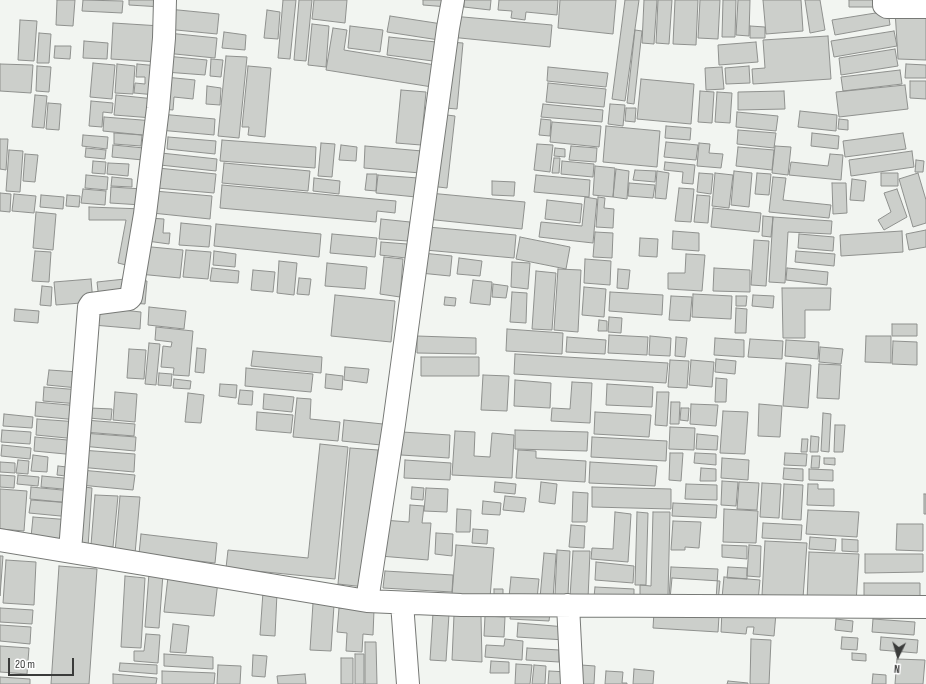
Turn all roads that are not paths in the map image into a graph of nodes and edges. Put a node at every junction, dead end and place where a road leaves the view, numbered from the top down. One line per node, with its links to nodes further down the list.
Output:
1 (165, 0): 6 (street)
2 (454, 0): 7 (street)
3 (884, 0): 4 (street)
4 (926, 6)
5 (0, 540): 6 (street)
6 (70, 551): 7 (street)
7 (367, 601): 8 (street)
8 (402, 603): 9 (street); 11 (street)
9 (568, 605): 10 (street); 12 (street)
10 (926, 608)
11 (408, 684)
12 (572, 684)

